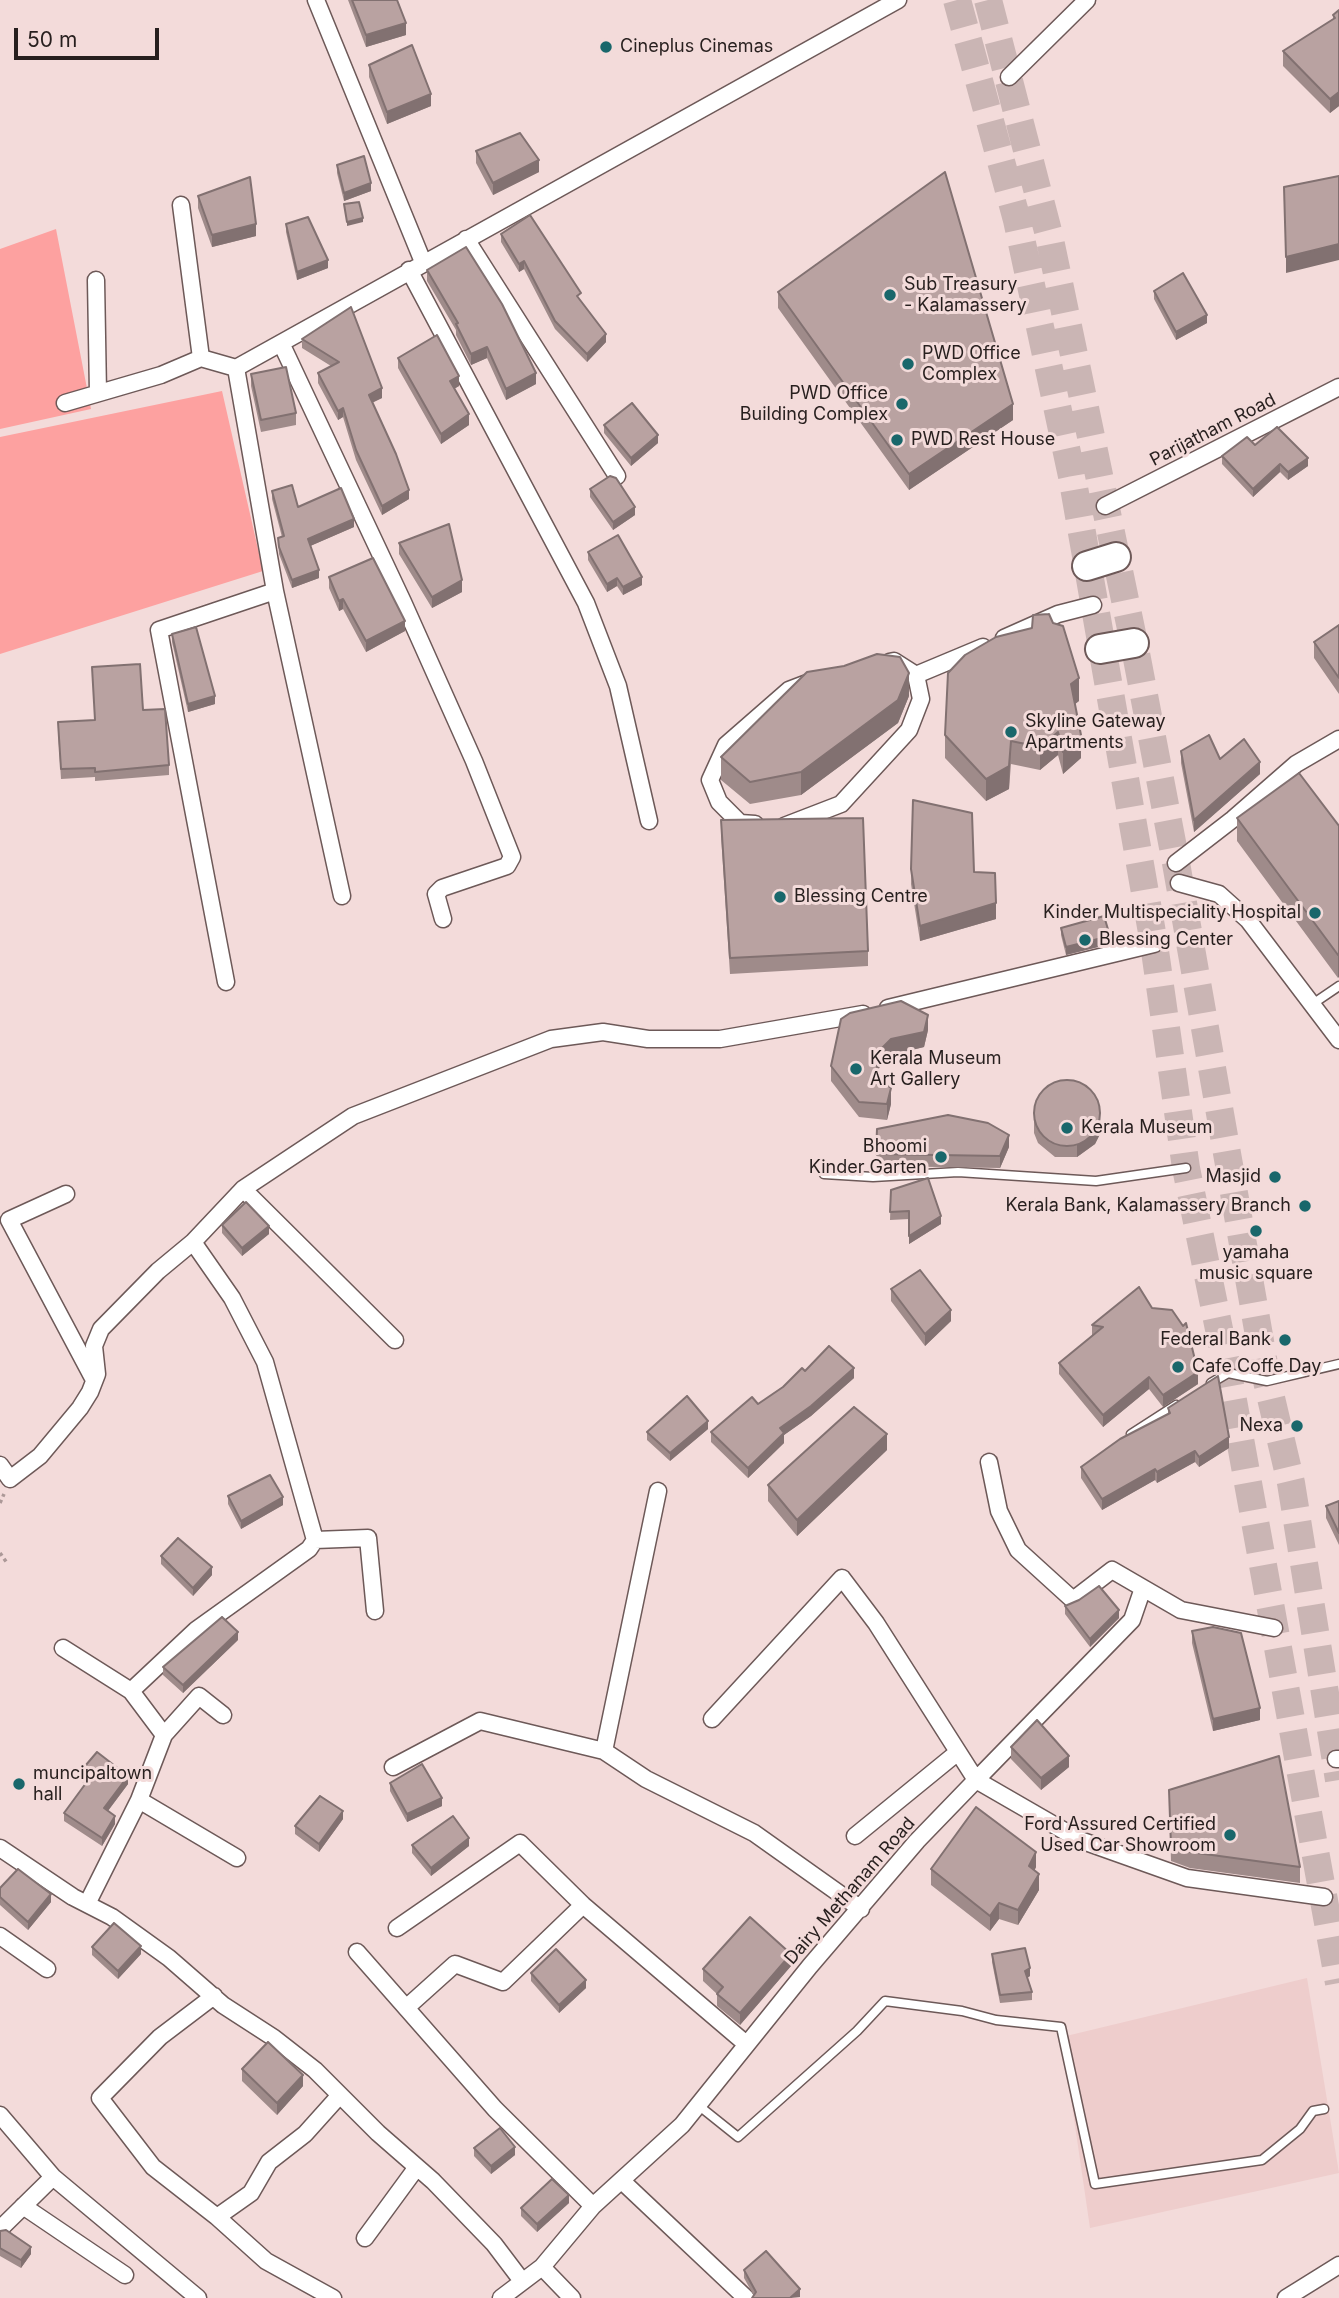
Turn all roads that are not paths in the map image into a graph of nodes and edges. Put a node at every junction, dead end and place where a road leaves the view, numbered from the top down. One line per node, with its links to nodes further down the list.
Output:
1 (316, 0): 7 (street)
2 (898, 0): 6 (street)
3 (1087, 0): 4 (street)
4 (1009, 77)
5 (181, 205): 10 (street)
6 (466, 239): 7 (street); 15 (street)
7 (416, 266): 9 (street); 27 (street)
8 (96, 281): 13 (street)
9 (281, 343): 11 (street); 31 (street)
10 (201, 358): 11 (street); 13 (street)
11 (236, 368): 19 (street)
12 (1339, 387): 16 (street, Parijatham Road)
13 (98, 394): 14 (street)
14 (65, 403)
15 (617, 476)
16 (1105, 506)
17 (1116, 558): 18 (highway)
18 (1087, 566)
19 (275, 590): 30 (street); 33 (street)
20 (1093, 606): 24 (street)
21 (1133, 643): 22 (highway)
22 (1100, 649)
23 (870, 665): 24 (street)
24 (916, 675): 25 (street)
25 (823, 678)
26 (1339, 739): 28 (street)
27 (649, 821)
28 (1176, 863)
29 (1180, 883): 35 (street)
30 (342, 896)
31 (443, 919)
32 (1154, 944): 39 (street)
33 (226, 982)
34 (1339, 986): 35 (lane)
35 (1314, 1003): 36 (street)
36 (1339, 1040)
37 (1186, 1168): 38 (lane)
38 (824, 1174)
39 (243, 1189): 41 (street); 42 (street)
40 (66, 1194): 44 (street)
41 (193, 1242): 44 (street); 51 (street)
42 (395, 1340)
43 (1339, 1364): 45 (lane)
44 (95, 1380): 49 (street)
45 (1200, 1390)
46 (1180, 1402): 47 (lane)
47 (1127, 1437)
48 (989, 1462): 52 (street)
49 (0, 1465)
50 (658, 1491): 60 (street)
51 (315, 1540): 53 (street); 56 (street)
52 (1143, 1588): 54 (street); 63 (street, Dairy Methanam Road)
53 (375, 1611)
54 (1274, 1628)
55 (63, 1648): 56 (street)
56 (131, 1691): 59 (street)
57 (223, 1715): 59 (street)
58 (712, 1719): 61 (street)
59 (164, 1735): 64 (street)
60 (604, 1751): 62 (street); 71 (street)
61 (958, 1752): 63 (street); 65 (street)
62 (393, 1768)
63 (976, 1780): 68 (street); 71 (street, Dairy Methanam Road)
64 (139, 1800): 67 (street); 69 (street)
65 (855, 1836)
66 (0, 1848): 69 (street)
67 (237, 1858)
68 (1324, 1897)
69 (87, 1904): 76 (street)
70 (583, 1905): 72 (street); 77 (street); 78 (street)
71 (861, 1909): 78 (street, Dairy Methanam Road)
72 (397, 1928)
73 (0, 1936): 75 (street)
74 (357, 1952): 77 (street)
75 (47, 1969)
76 (214, 1996): 79 (street); 88 (street)
77 (406, 2007): 87 (street)
78 (745, 2043): 80 (street, Dairy Methanam Road)
79 (340, 2095): 83 (street); 88 (street)
80 (698, 2105): 81 (lane); 85 (street, Dairy Methanam Road)
81 (1324, 2109)
82 (0, 2115): 84 (street)
83 (417, 2167): 90 (street); 94 (street)
84 (53, 2177): 86 (street); 95 (street)
85 (622, 2181): 87 (street, Dairy Methanam Road); 99 (street)
86 (23, 2206): 89 (street); 93 (street)
87 (593, 2206): 92 (street, Dairy Methanam Road)
88 (217, 2217): 96 (street)
89 (0, 2229)
90 (365, 2238)
91 (1339, 2265): 100 (street)
92 (542, 2267): 94 (street, Dairy Methanam Road); 98 (street)
93 (125, 2275)
94 (522, 2281): 97 (street, Dairy Methanam Road)
95 (198, 2298)
96 (333, 2298)
97 (501, 2298)
98 (572, 2298)
99 (746, 2298)
100 (1286, 2298)

